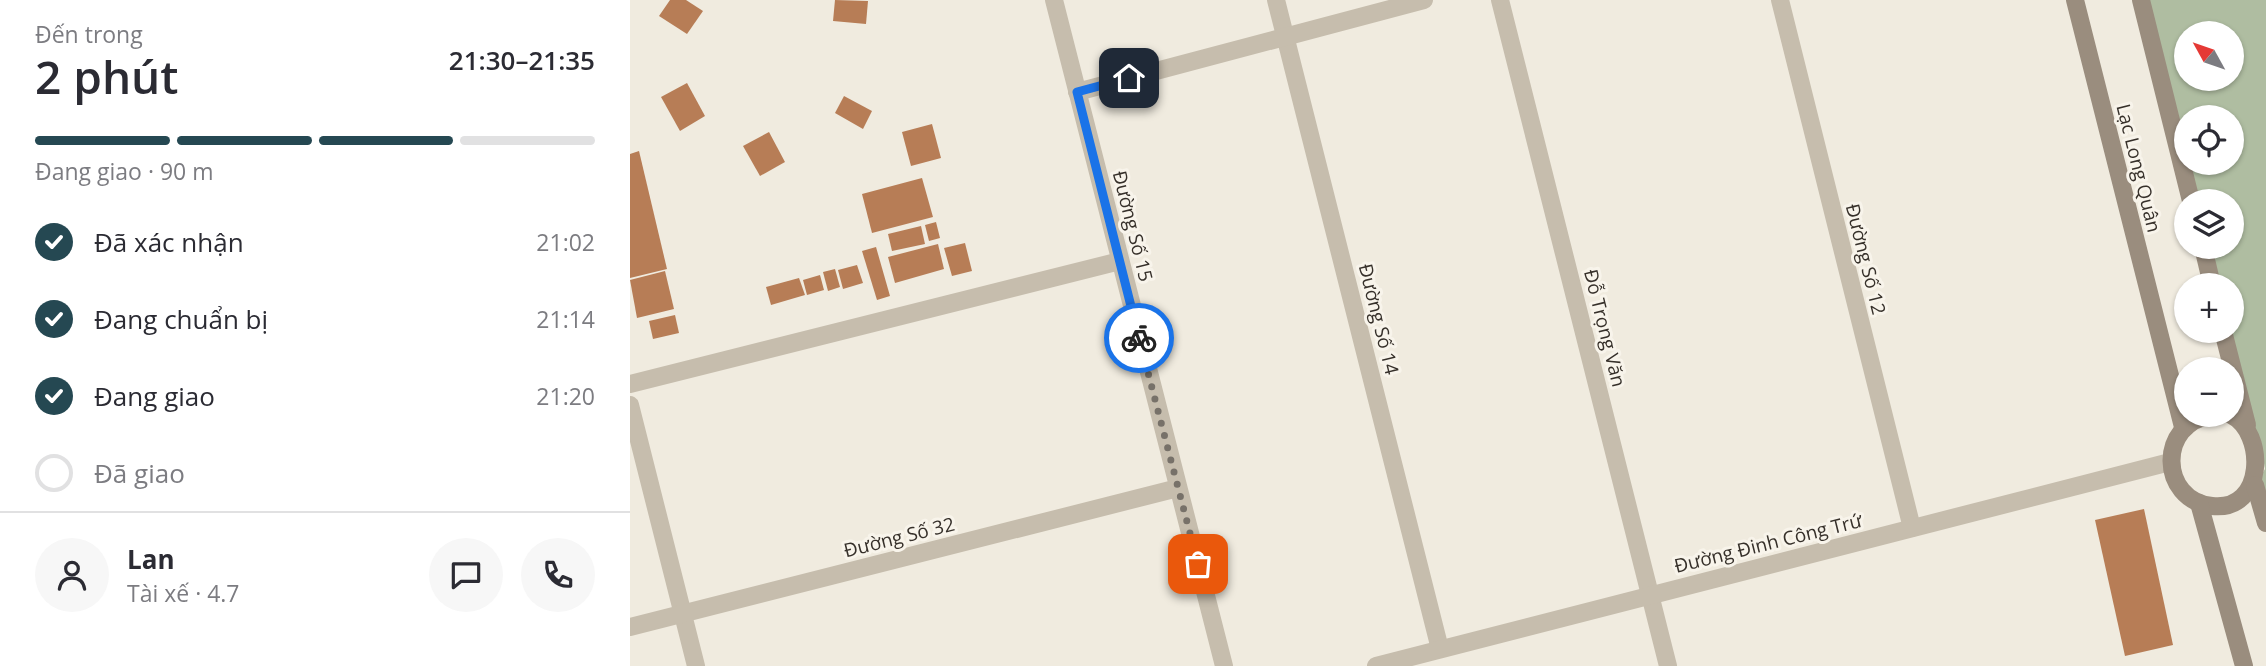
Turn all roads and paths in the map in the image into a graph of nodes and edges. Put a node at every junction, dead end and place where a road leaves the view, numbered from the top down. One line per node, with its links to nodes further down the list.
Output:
1 (1054, 0): 9 (street, Đường Số 15)
2 (1276, 0): 8 (street, Đường Số 14)
3 (1424, 0): 8 (street)
4 (1500, 0): 26 (street, Đỗ Trọng Văn)
5 (1780, 0): 25 (street, Đường Số 12)
6 (2075, 0): 14 (main road, Lạc Long Quân)
7 (2141, 0): 10 (main road)
8 (1286, 36): 9 (street); 29 (street, Đường Số 14)
9 (1077, 92): 11 (street, Đường Số 15)
10 (2188, 189)
11 (1119, 261): 13 (street); 22 (street, Đường Số 15)
12 (2226, 343): 17 (main road)
13 (630, 384)
14 (2174, 391)
15 (630, 405): 27 (street)
16 (2244, 423): 17 (main road)
17 (2247, 425): 19 (main road)
18 (2183, 427): 20 (main road)
19 (2263, 445): 21 (main road)
20 (2170, 462): 23 (main road); 25 (street, Đường Đinh Công Trứ)
21 (2255, 485): 23 (main road); 24 (main road)
22 (1178, 488): 27 (street, Đường Số 32); 31 (street, Đường Số 15)
23 (2199, 503): 34 (main road)
24 (2266, 523)
25 (1912, 528): 26 (street, Đường Đinh Công Trứ)
26 (1650, 595): 29 (street, Đường Đinh Công Trứ); 33 (street, Đỗ Trọng Văn)
27 (683, 614): 28 (street, Đường Số 32); 30 (street)
28 (630, 627)
29 (1440, 649): 32 (street, Đường Đinh Công Trứ)
30 (696, 666)
31 (1224, 666)
32 (1376, 666)
33 (1668, 666)
34 (2244, 666)

